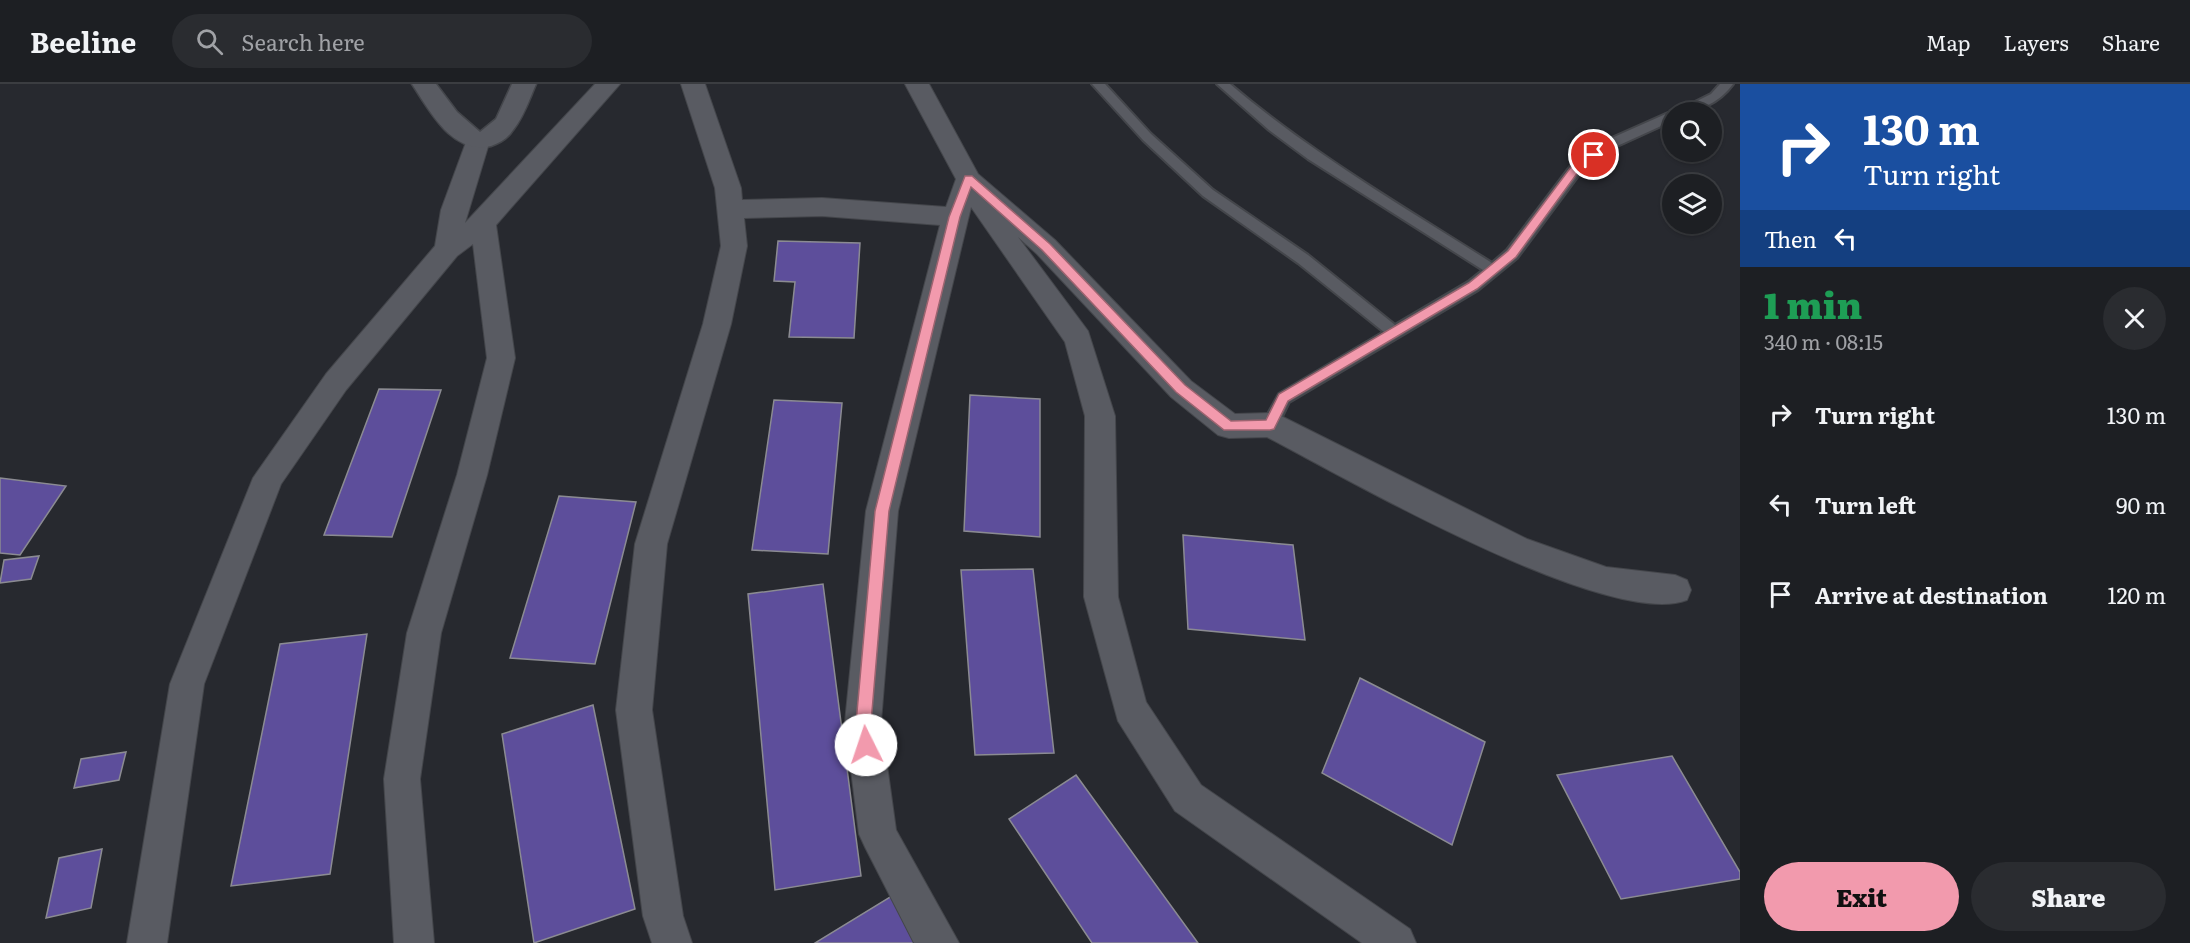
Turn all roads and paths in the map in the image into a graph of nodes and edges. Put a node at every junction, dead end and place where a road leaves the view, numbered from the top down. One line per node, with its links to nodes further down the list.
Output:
1 (424, 84): 11 (street)
2 (524, 84): 11 (street)
3 (608, 84): 15 (street)
4 (693, 84): 13 (street)
5 (917, 84): 12 (street)
6 (1098, 84): 18 (lane)
7 (1223, 84): 17 (lane)
8 (1727, 84): 9 (lane)
9 (1704, 102)
10 (1662, 121): 17 (lane)
11 (478, 140): 16 (street)
12 (969, 179): 14 (street); 19 (street); 25 (street)
13 (730, 209): 14 (street); 23 (street)
14 (955, 217): 24 (street)
15 (483, 223): 16 (street); 22 (street)
16 (448, 249): 21 (street)
17 (1493, 270): 18 (lane)
18 (1394, 333): 19 (lane)
19 (1270, 425): 20 (street)
20 (1675, 590)
21 (147, 943)
22 (414, 943)
23 (672, 943)
24 (939, 943)
25 (1396, 943)

